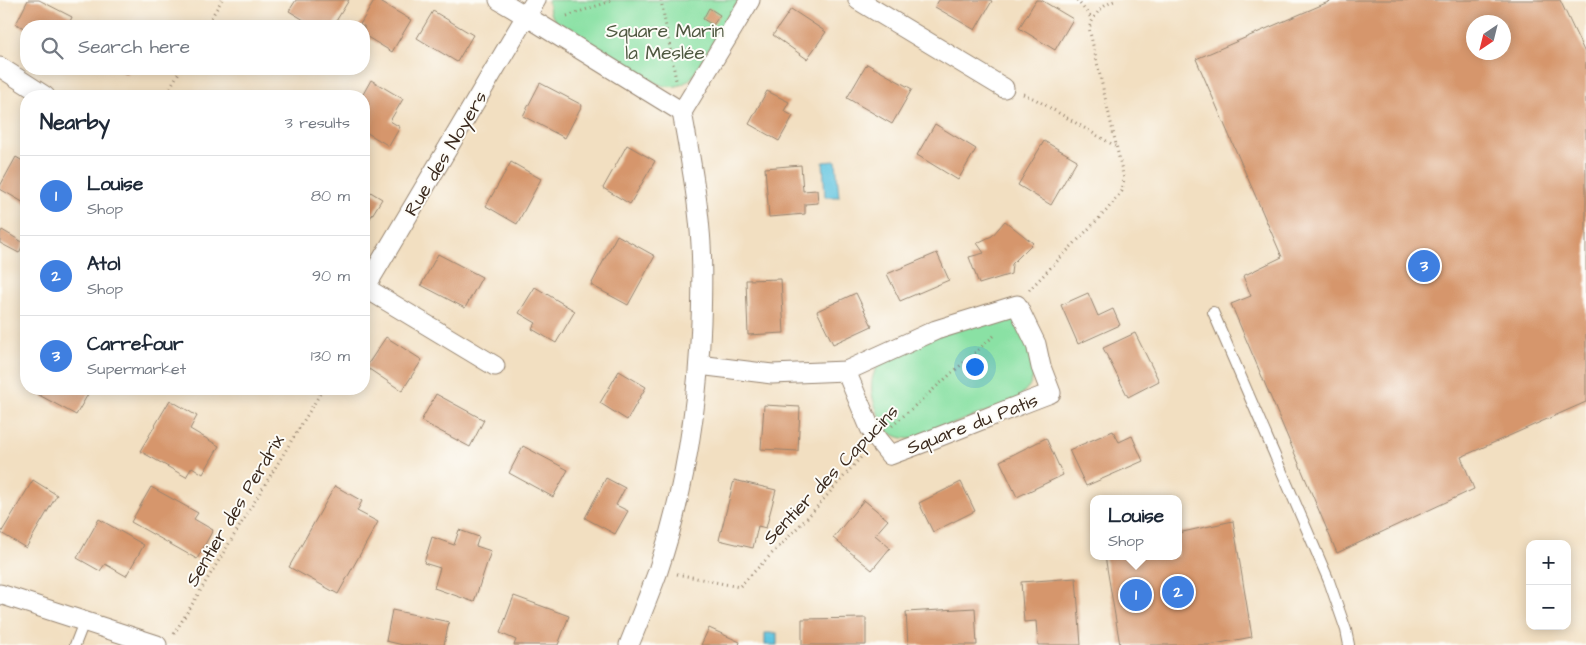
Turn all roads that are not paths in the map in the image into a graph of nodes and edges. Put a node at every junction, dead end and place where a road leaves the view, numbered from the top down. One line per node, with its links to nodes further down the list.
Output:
1 (499, 0): 5 (street)
2 (536, 0): 5 (street)
3 (750, 0): 9 (street)
4 (858, 0): 7 (street)
5 (533, 21): 9 (street); 10 (street, Rue des Noyers)
6 (0, 67): 8 (street)
7 (1004, 88)
8 (36, 90)
9 (682, 112): 13 (street)
10 (370, 279)
11 (370, 292): 14 (street)
12 (1213, 312): 21 (lane)
13 (699, 365): 15 (street); 20 (street)
14 (495, 366)
15 (846, 371): 15 (street, Square du Patis)
16 (0, 594): 17 (street)
17 (84, 622): 18 (street); 19 (lane)
18 (165, 641)
19 (75, 645)
20 (629, 645)
21 (1349, 645)

